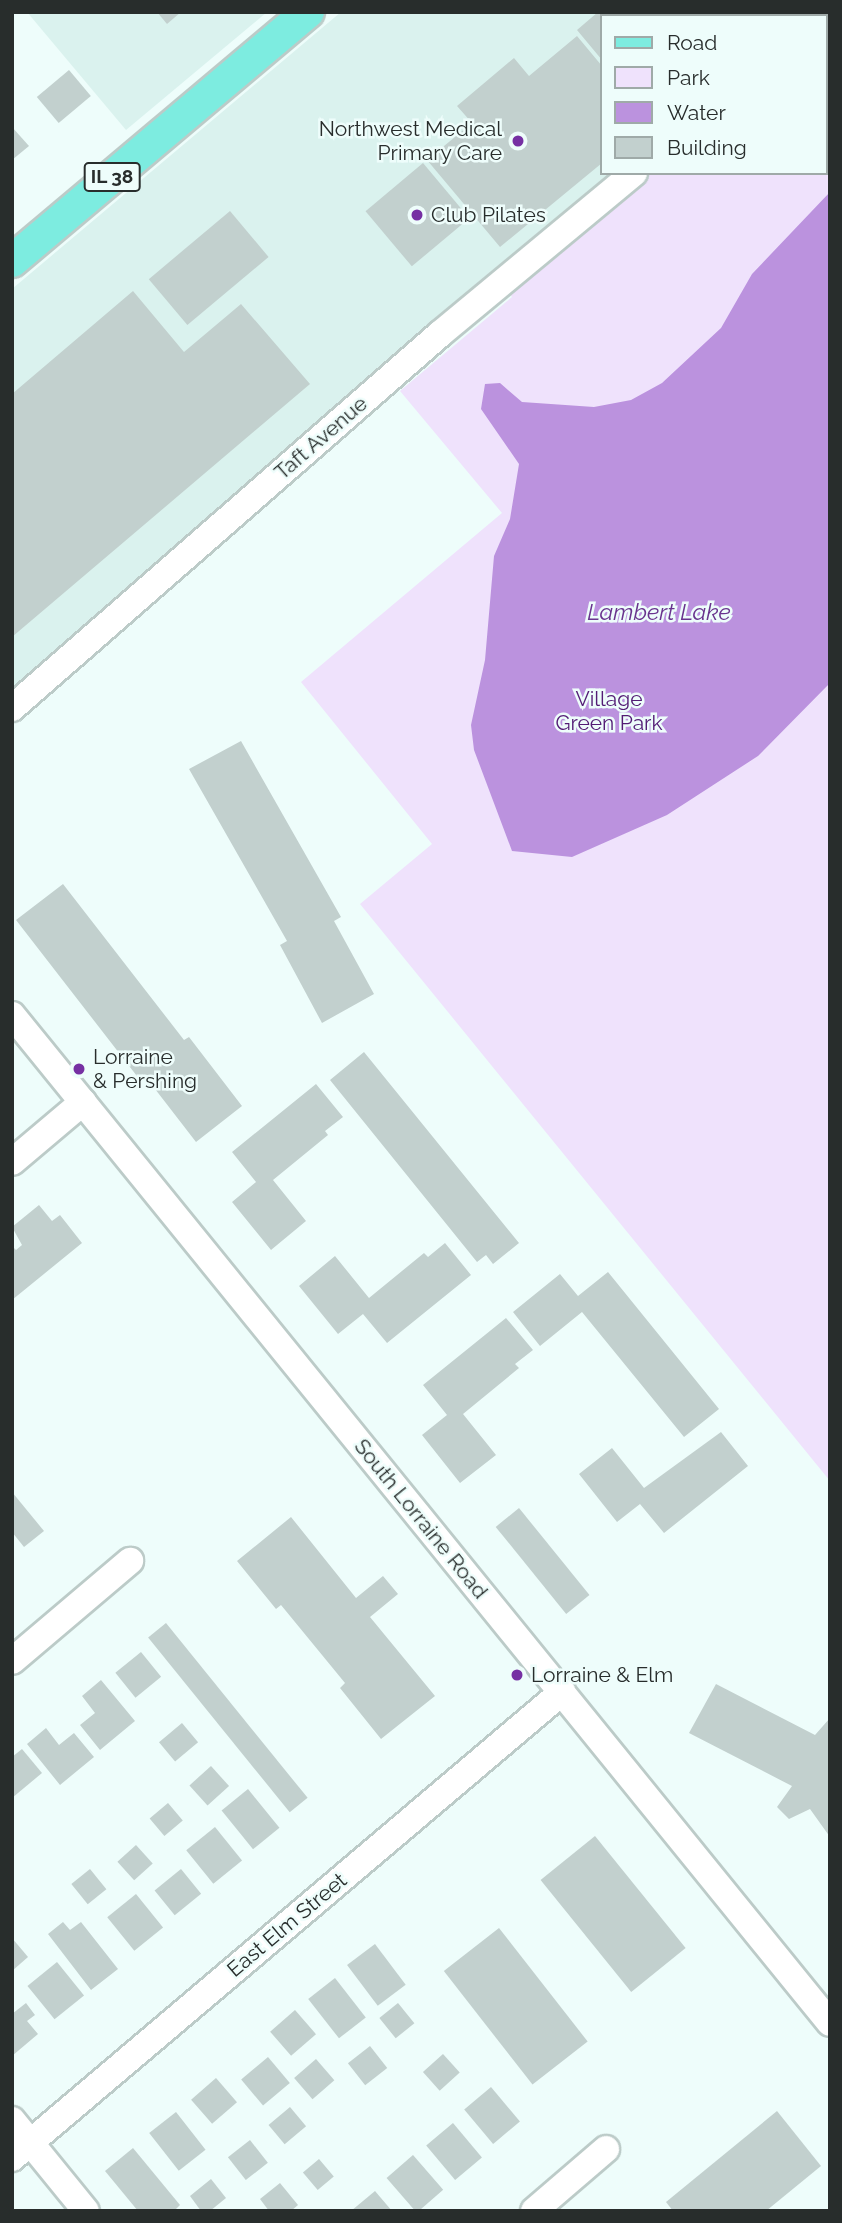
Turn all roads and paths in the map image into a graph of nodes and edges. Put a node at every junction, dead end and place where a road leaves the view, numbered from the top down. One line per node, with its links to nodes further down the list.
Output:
1 (308, 12): 3 (main road, IL 38)
2 (632, 175): 4 (street, Taft Avenue)
3 (12, 261)
4 (12, 708)
5 (12, 1015): 6 (street, South Lorraine Road)
6 (83, 1102): 7 (street); 10 (street, South Lorraine Road)
7 (12, 1162)
8 (130, 1561): 9 (street)
9 (12, 1661)
10 (562, 1692): 11 (street, South Lorraine Road); 14 (street, East Elm Street)
11 (830, 2023)
12 (12, 2120): 14 (street)
13 (606, 2149): 16 (street)
14 (21, 2150): 15 (street)
15 (86, 2211)
16 (534, 2211)

